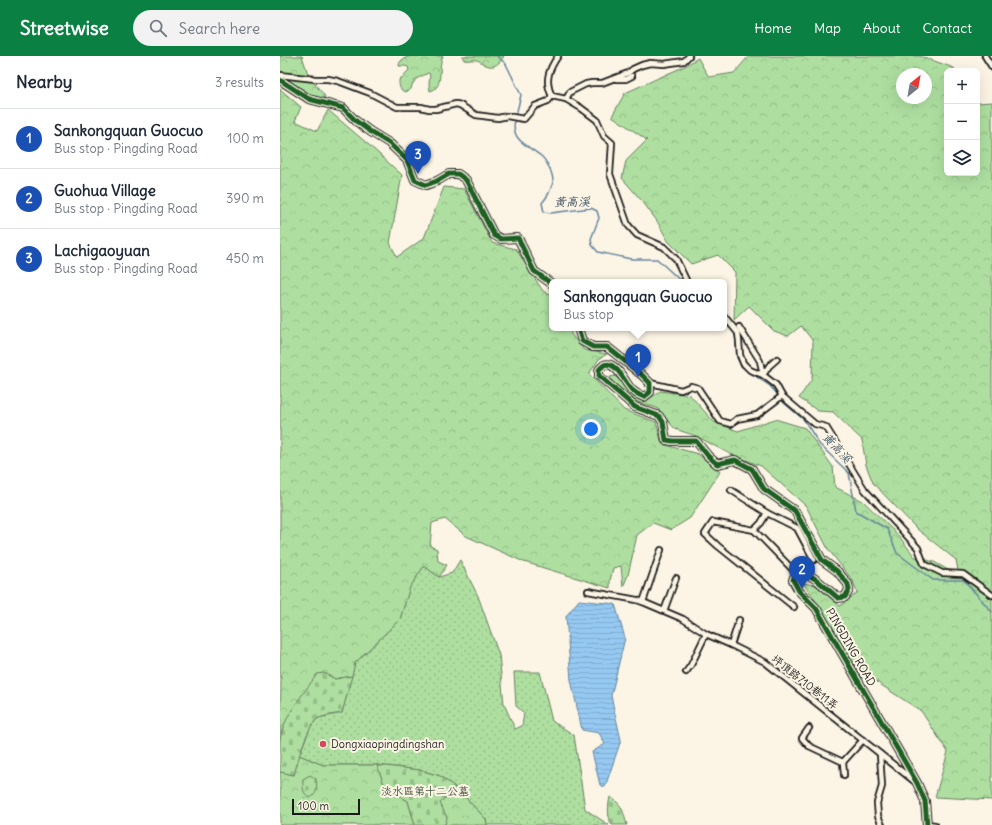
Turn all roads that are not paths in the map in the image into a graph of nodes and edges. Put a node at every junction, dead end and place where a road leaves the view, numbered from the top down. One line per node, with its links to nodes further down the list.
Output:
1 (558, 56): 9 (street)
2 (689, 56): 8 (street)
3 (985, 56): 4 (street)
4 (992, 67)
5 (280, 75): 9 (street)
6 (632, 76): 8 (street)
7 (280, 80): 12 (street)
8 (612, 80): 10 (street)
9 (552, 96): 10 (street)
10 (566, 99): 11 (street)
11 (686, 279)
12 (549, 282)
13 (727, 320): 17 (street)
14 (739, 327): 17 (street)
15 (579, 331): 18 (street)
16 (777, 359): 17 (street)
17 (763, 375): 19 (street)
18 (650, 383): 19 (street); 25 (street, PINGDING ROAD)
19 (782, 396): 28 (street)
20 (731, 490): 21 (street)
21 (767, 512): 22 (street); 24 (street)
22 (754, 530): 25 (street); 30 (street)
23 (661, 550): 29 (street)
24 (814, 560)
25 (796, 573): 40 (street, PINGDING ROAD)
26 (676, 578): 31 (street)
27 (588, 591): 29 (street, 坪頂路710巷11弄)
28 (992, 595)
29 (643, 602): 31 (street, 坪頂路710巷11弄)
30 (794, 607)
31 (664, 611): 33 (street, 坪頂路710巷11弄)
32 (739, 620): 34 (street)
33 (706, 634): 34 (street, 坪頂路710巷11弄); 35 (street)
34 (731, 645): 37 (street, 坪頂路710巷11弄)
35 (686, 672)
36 (809, 728): 39 (street)
37 (863, 740): 38 (street, 坪頂路710巷11弄); 39 (street)
38 (880, 754): 41 (street, 坪頂路710巷11弄); 44 (street)
39 (843, 762): 42 (street)
40 (910, 770): 41 (street); 43 (street, PINGDING ROAD)
41 (902, 772): 43 (street, 坪頂路710巷11弄)
42 (844, 775)
43 (917, 783): 45 (street, PINGDING ROAD)
44 (882, 825)
45 (927, 825): 46 (street)
46 (935, 825)

